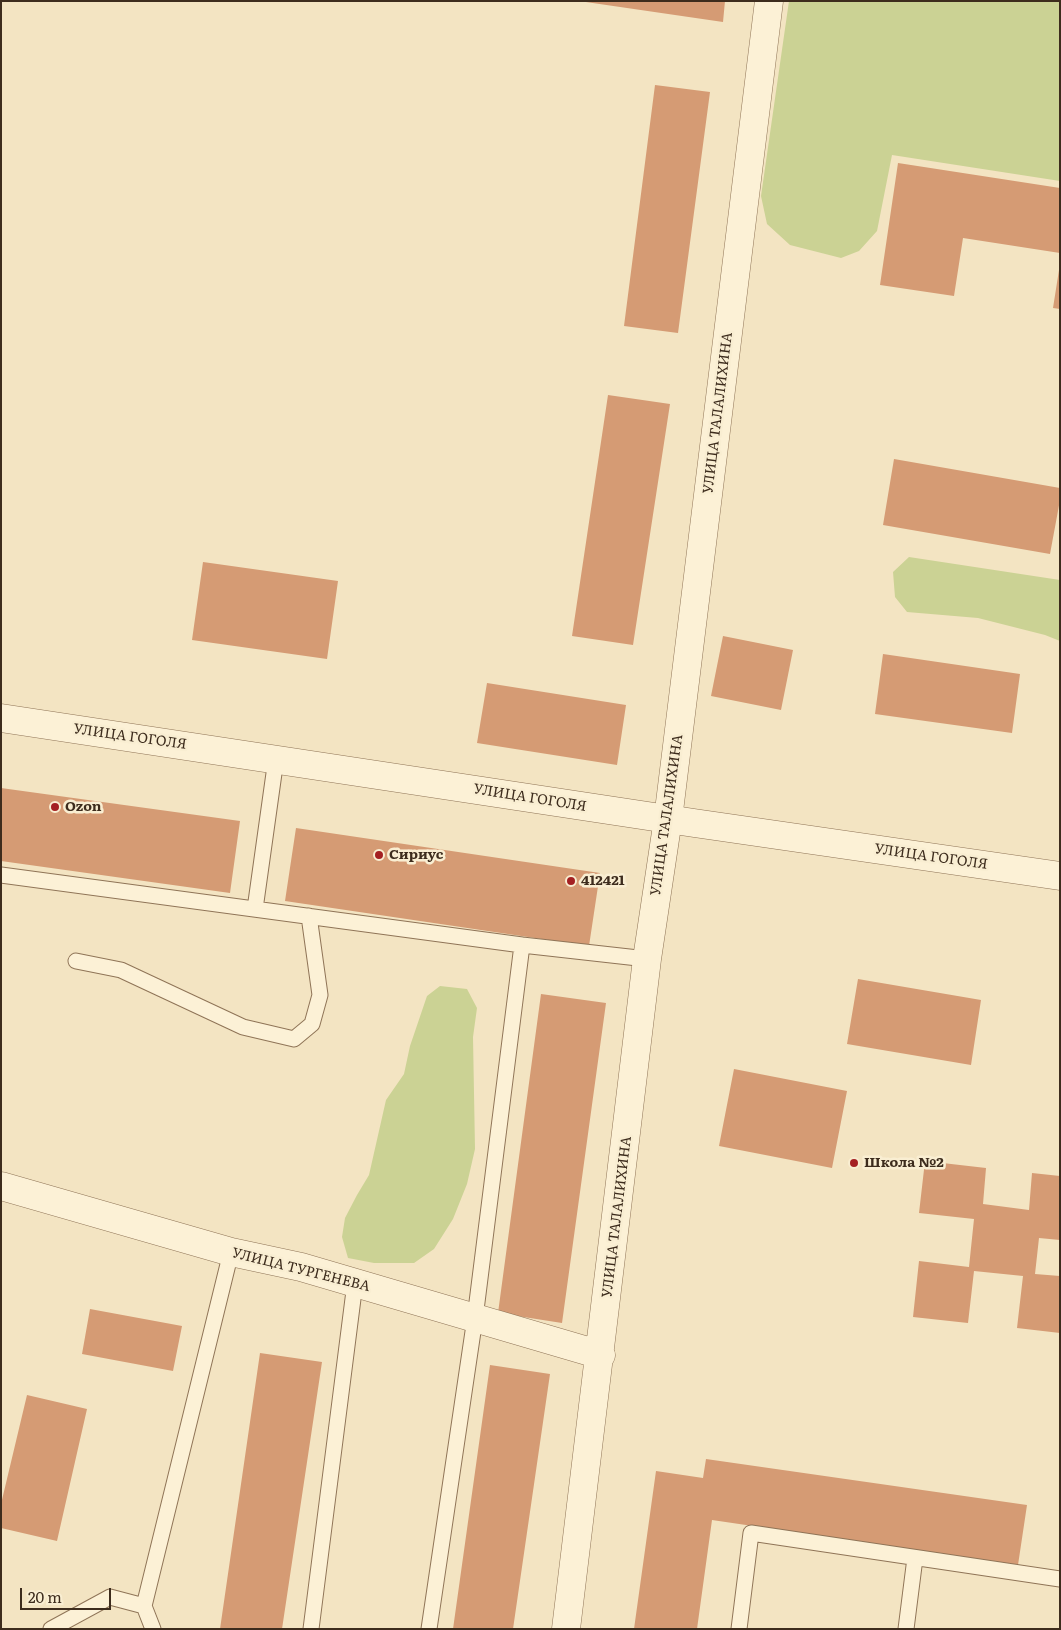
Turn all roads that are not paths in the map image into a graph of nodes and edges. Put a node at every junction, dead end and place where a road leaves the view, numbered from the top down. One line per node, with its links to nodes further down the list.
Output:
1 (770, 1): 4 (street, УЛИЦА ТАЛАЛИХИНА)
2 (1, 718): 3 (street, УЛИЦА ГОГОЛЯ)
3 (276, 759): 4 (street, УЛИЦА ГОГОЛЯ); 7 (lane)
4 (668, 819): 6 (street, УЛИЦА ГОГОЛЯ); 10 (street, УЛИЦА ТАЛАЛИХИНА)
5 (1, 875): 7 (lane)
6 (1060, 876)
7 (255, 909): 8 (lane)
8 (310, 916): 9 (lane); 11 (lane)
9 (522, 945): 10 (lane); 15 (lane)
10 (647, 959): 16 (street, УЛИЦА ТАЛАЛИХИНА)
11 (76, 961)
12 (1, 1186): 13 (street, УЛИЦА ТУРГЕНЕВА)
13 (231, 1252): 14 (street, УЛИЦА ТУРГЕНЕВА); 19 (lane)
14 (355, 1283): 15 (street, УЛИЦА ТУРГЕНЕВА); 22 (lane)
15 (475, 1318): 16 (street, УЛИЦА ТУРГЕНЕВА); 23 (lane)
16 (601, 1355): 24 (street, УЛИЦА ТАЛАЛИХИНА)
17 (915, 1558): 18 (lane); 25 (lane); 26 (lane)
18 (1060, 1579)
19 (144, 1606): 20 (lane); 21 (lane)
20 (51, 1629)
21 (153, 1629)
22 (311, 1629)
23 (429, 1629)
24 (566, 1629)
25 (739, 1629)
26 (906, 1629)

